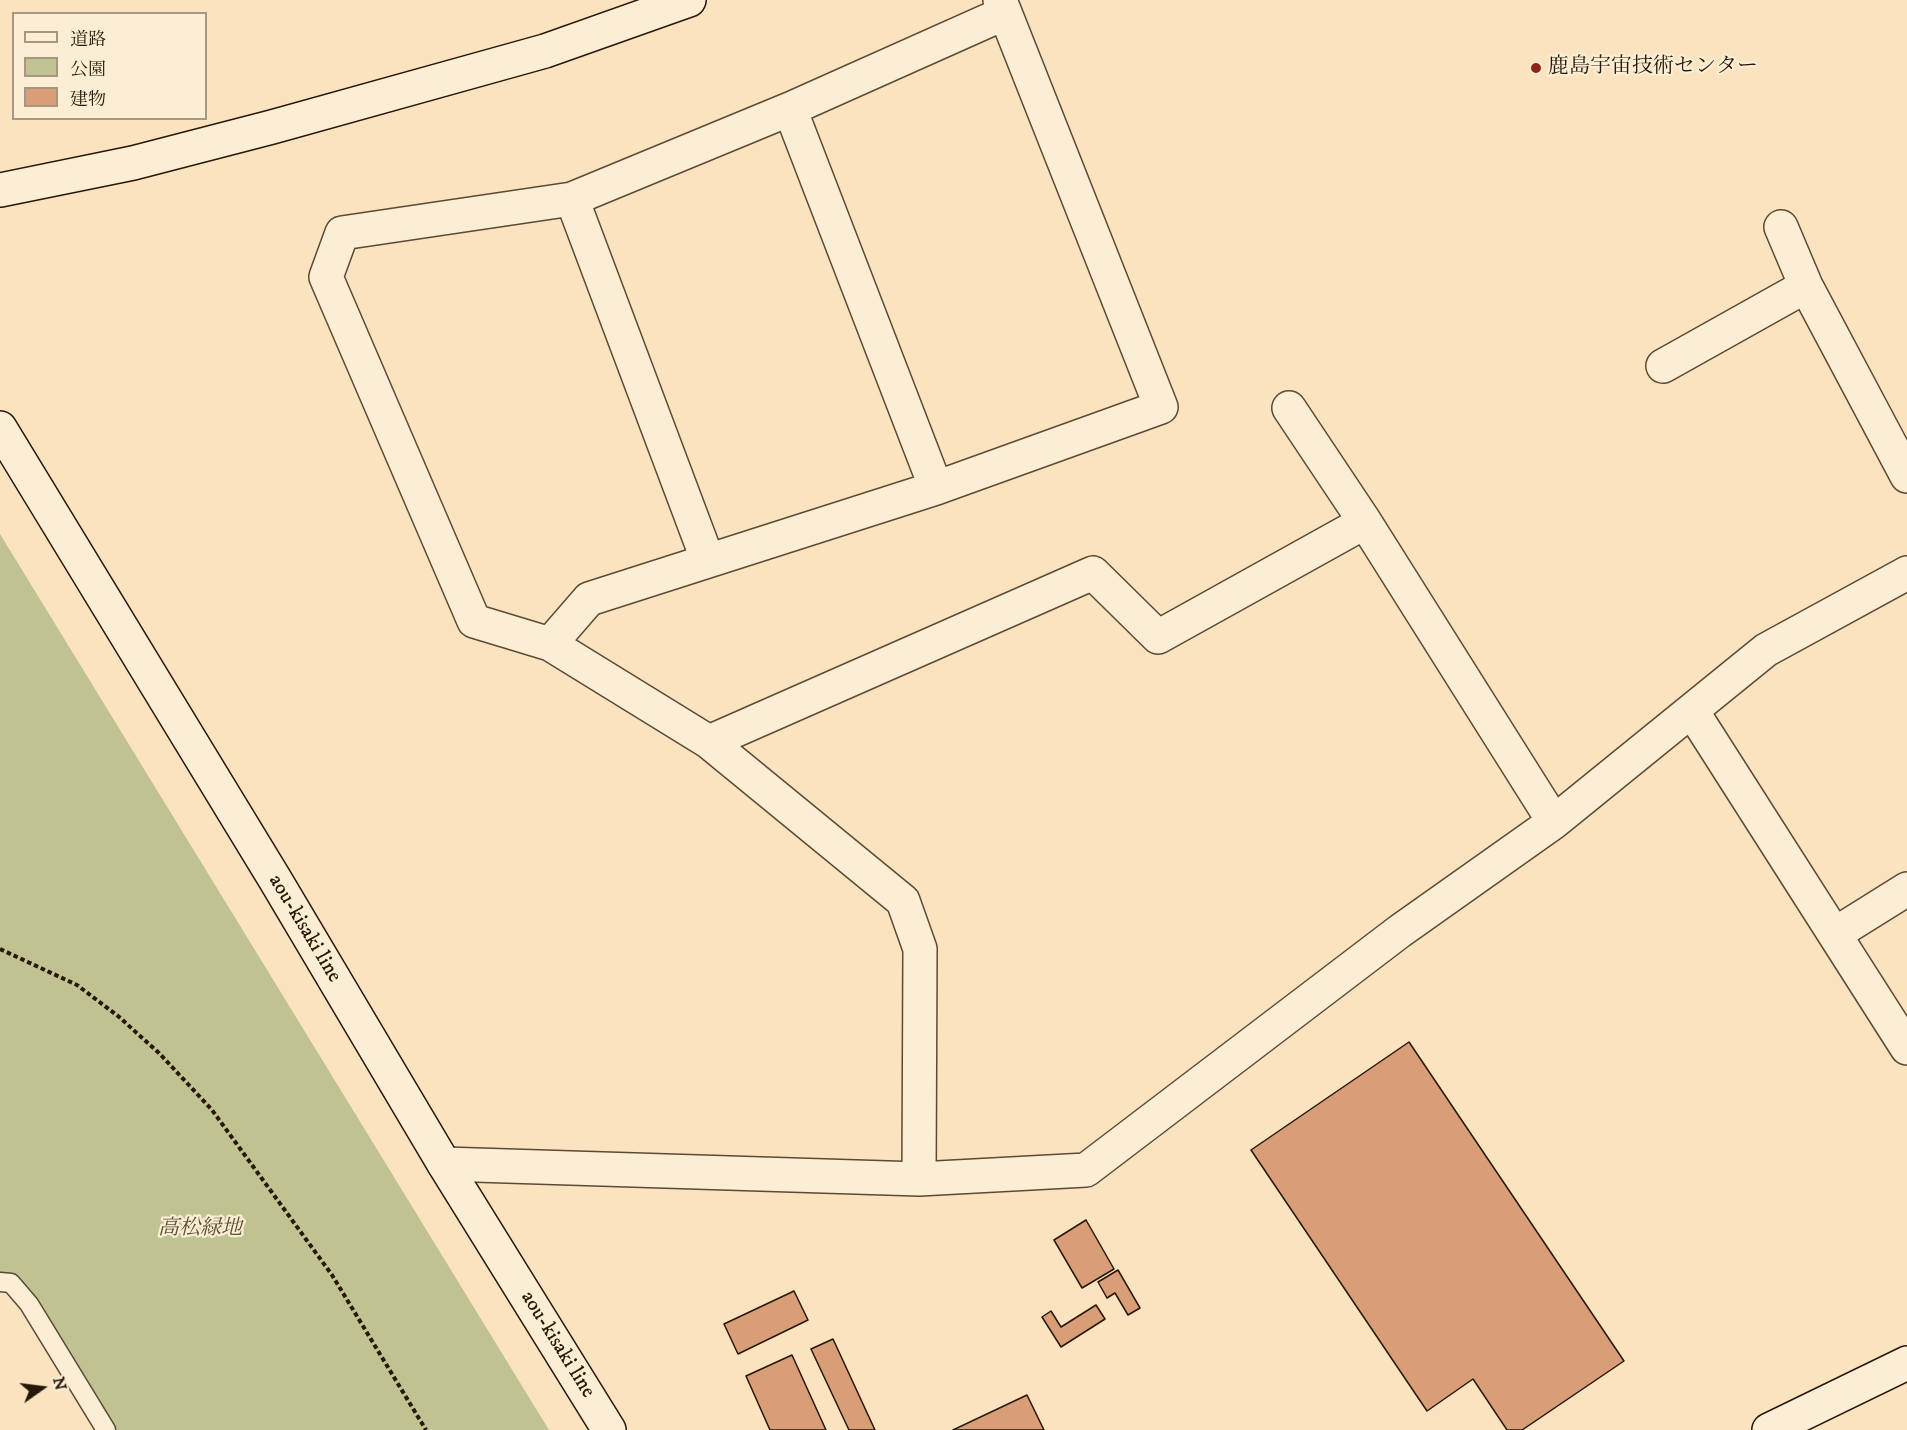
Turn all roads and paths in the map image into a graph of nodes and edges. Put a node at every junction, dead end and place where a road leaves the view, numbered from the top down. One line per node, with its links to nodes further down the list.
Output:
1 (689, 0): 4 (street)
2 (1002, 6): 3 (street); 12 (street)
3 (790, 109): 5 (street); 12 (street)
4 (0, 190)
5 (572, 200): 14 (street); 16 (street)
6 (1781, 227): 7 (street)
7 (1806, 286): 8 (street); 11 (street)
8 (1663, 366)
9 (1288, 408): 13 (street)
10 (0, 428): 24 (street, aou-kisaki line)
11 (1907, 476)
12 (936, 488): 14 (street)
13 (1365, 522): 18 (street); 19 (street)
14 (708, 561): 16 (street)
15 (1907, 573): 17 (street)
16 (550, 644): 18 (street)
17 (1692, 711): 19 (street); 21 (street)
18 (710, 742): 25 (street)
19 (1554, 822): 25 (street)
20 (1907, 890): 21 (street)
21 (1835, 934): 23 (street)
22 (0, 950): 29 (path)
23 (1907, 1048)
24 (444, 1164): 25 (street); 30 (street, aou-kisaki line)
25 (919, 1179)
26 (0, 1282): 28 (lane)
27 (1907, 1363): 31 (street)
28 (106, 1430)
29 (426, 1430)
30 (609, 1430)
31 (1769, 1430)

